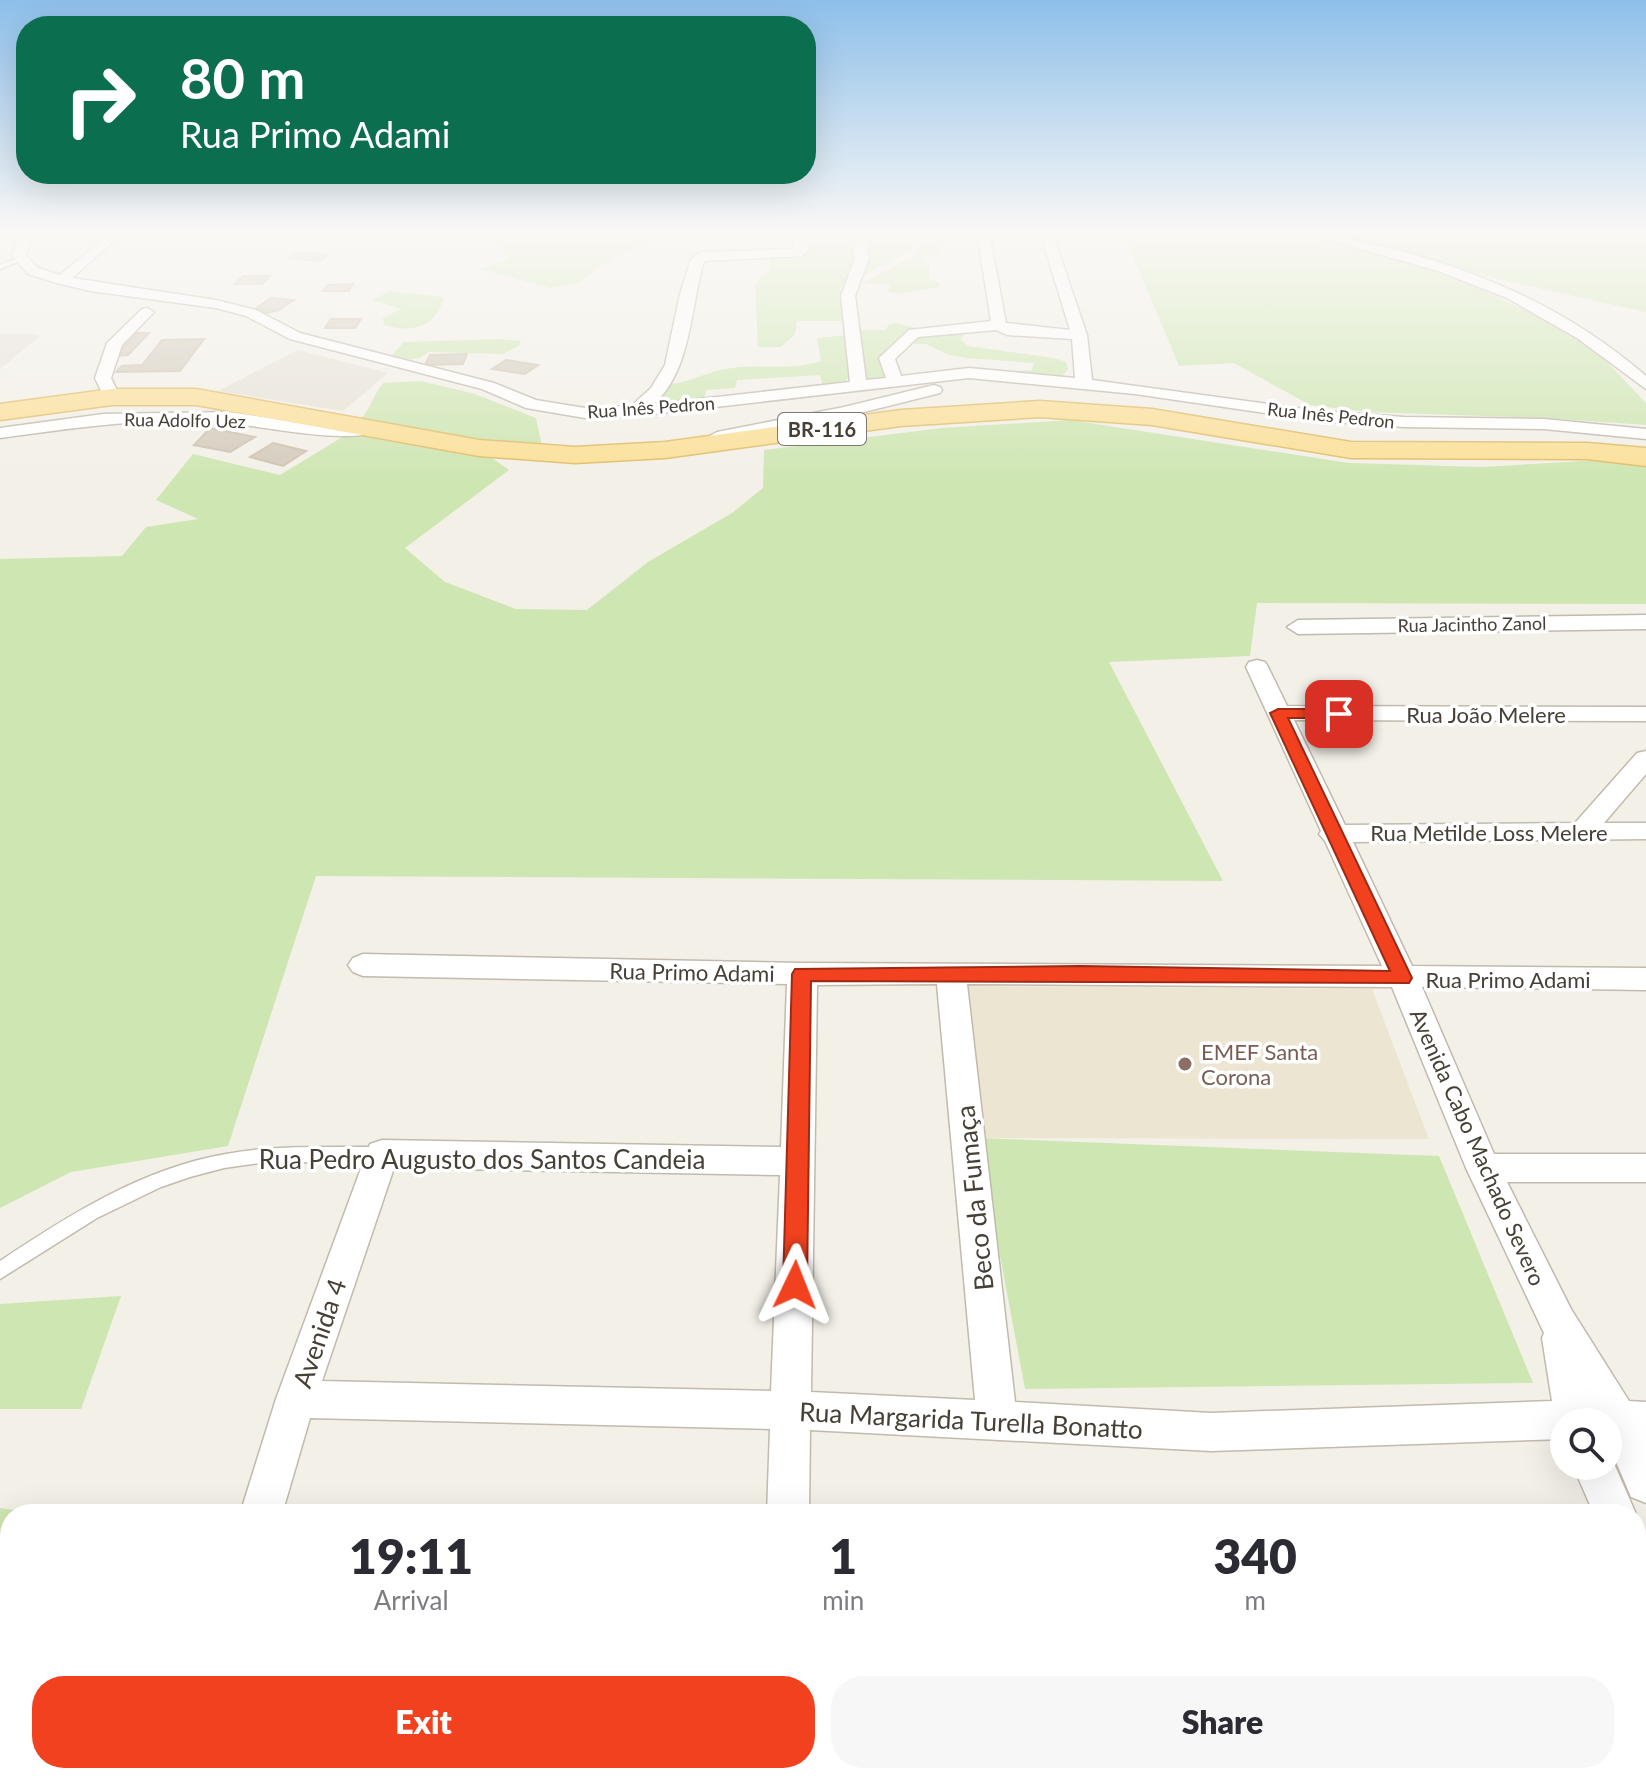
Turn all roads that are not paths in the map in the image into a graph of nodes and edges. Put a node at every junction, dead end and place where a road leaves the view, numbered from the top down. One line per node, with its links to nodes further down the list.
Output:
1 (144, 315): 15 (street)
2 (255, 315): 16 (street, Rua Inês Pedron)
3 (683, 315): 16 (street)
4 (850, 315): 14 (street)
5 (997, 315): 8 (street)
6 (1073, 315): 9 (street)
7 (1550, 315): 12 (street)
8 (999, 325): 9 (street); 11 (street)
9 (1079, 335): 13 (street)
10 (1018, 378): 11 (street, Rua Inês Pedron); 13 (street, Rua Inês Pedron); 21 (street, Rua Inês Pedron)
11 (895, 381): 14 (street, Rua Inês Pedron)
12 (1646, 384)
13 (1084, 385): 20 (street, Rua Inês Pedron)
14 (859, 386): 16 (street, Rua Inês Pedron)
15 (112, 397): 17 (main road, BR-116); 18 (main road, BR-116)
16 (636, 411)
17 (0, 412)
18 (369, 429): 19 (street, Rua Adolfo Uez); 21 (main road, BR-116)
19 (0, 433)
20 (1646, 434)
21 (677, 449): 22 (main road, BR-116)
22 (1646, 457)
23 (1646, 622): 24 (street, Rua Jacintho Zanol)
24 (1298, 627)
25 (1257, 667): 26 (street, Avenida Cabo Machado Severo)
26 (1278, 713): 27 (street, Rua João Melere); 31 (street, Avenida Cabo Machado Severo)
27 (1646, 714)
28 (1646, 758): 30 (street)
29 (1646, 831): 30 (street, Rua Metilde Loss Melere)
30 (1582, 832): 31 (street, Rua Metilde Loss Melere)
31 (1332, 834): 35 (street, Avenida Cabo Machado Severo)
32 (363, 965): 34 (street, Rua Primo Adami)
33 (951, 973): 34 (street, Rua Primo Adami); 35 (street, Rua Primo Adami); 48 (street, Beco da Fumaça)
34 (802, 974): 38 (street)
35 (1403, 978): 36 (street, Rua Primo Adami); 39 (street, Avenida Cabo Machado Severo)
36 (1646, 979)
37 (382, 1154): 38 (street, Rua Pedro Augusto dos Santos Candeia); 41 (lane, Rua Pedro Augusto dos Santos Candeia); 43 (street, Avenida 4)
38 (799, 1161): 45 (street)
39 (1483, 1168): 40 (street); 42 (street, Avenida Cabo Machado Severo)
40 (1646, 1168)
41 (0, 1271)
42 (1558, 1321): 44 (street, Avenida Cabo Machado Severo); 46 (street, Avenida Cabo Machado Severo)
43 (296, 1399): 45 (street, Rua Margarida Turella Bonatto); 51 (street, Avenida 4)
44 (1573, 1408)
45 (791, 1410): 48 (street, Rua Margarida Turella Bonatto); 52 (street)
46 (1632, 1420): 50 (street, Avenida Cabo Machado Severo)
47 (1550, 1421): 48 (street, Rua Margarida Turella Bonatto)
48 (997, 1423)
49 (1600, 1480): 53 (street)
50 (1646, 1482)
51 (264, 1504)
52 (788, 1504)
53 (1611, 1504)

